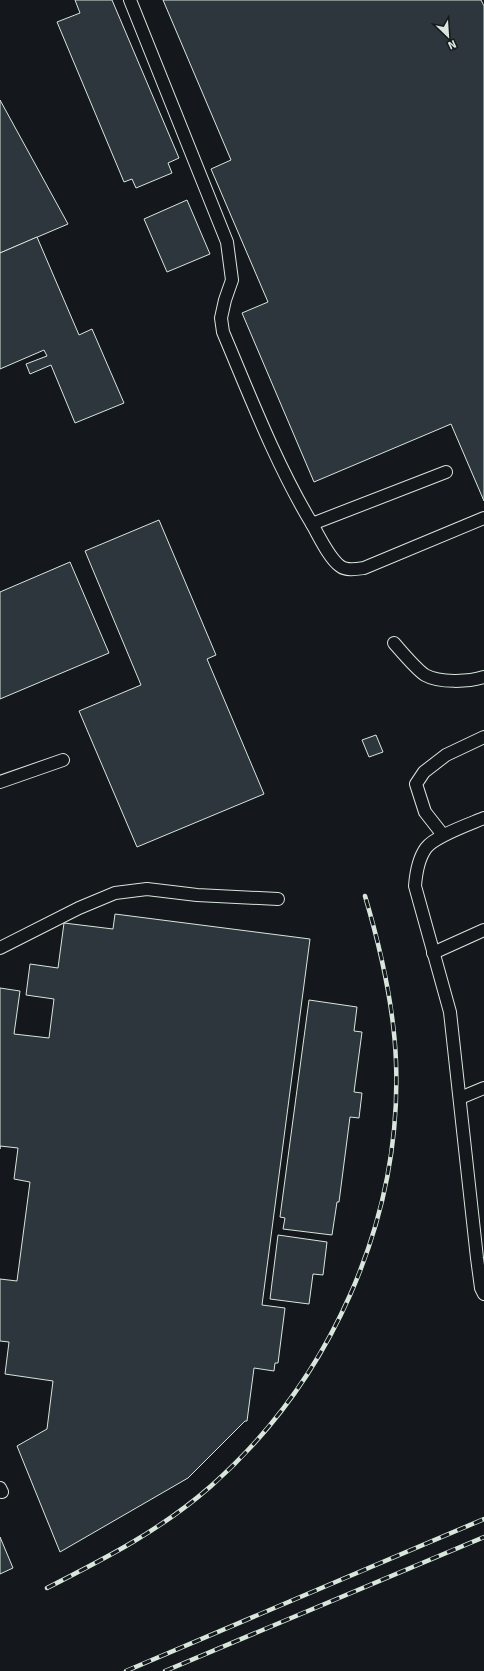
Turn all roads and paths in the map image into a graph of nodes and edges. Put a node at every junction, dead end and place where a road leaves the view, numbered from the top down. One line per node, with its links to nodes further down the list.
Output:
1 (130, 0): 4 (lane)
2 (446, 472): 4 (lane)
3 (484, 518): 4 (lane)
4 (312, 524)
5 (394, 643): 6 (lane)
6 (484, 677)
7 (484, 738): 11 (lane)
8 (63, 760): 9 (lane)
9 (0, 782)
10 (484, 818): 11 (lane)
11 (443, 835): 15 (lane)
12 (278, 899): 14 (lane)
13 (484, 930): 15 (lane)
14 (0, 948)
15 (433, 953): 17 (lane)
16 (484, 1088): 17 (lane)
17 (460, 1098): 18 (lane)
18 (484, 1294)

